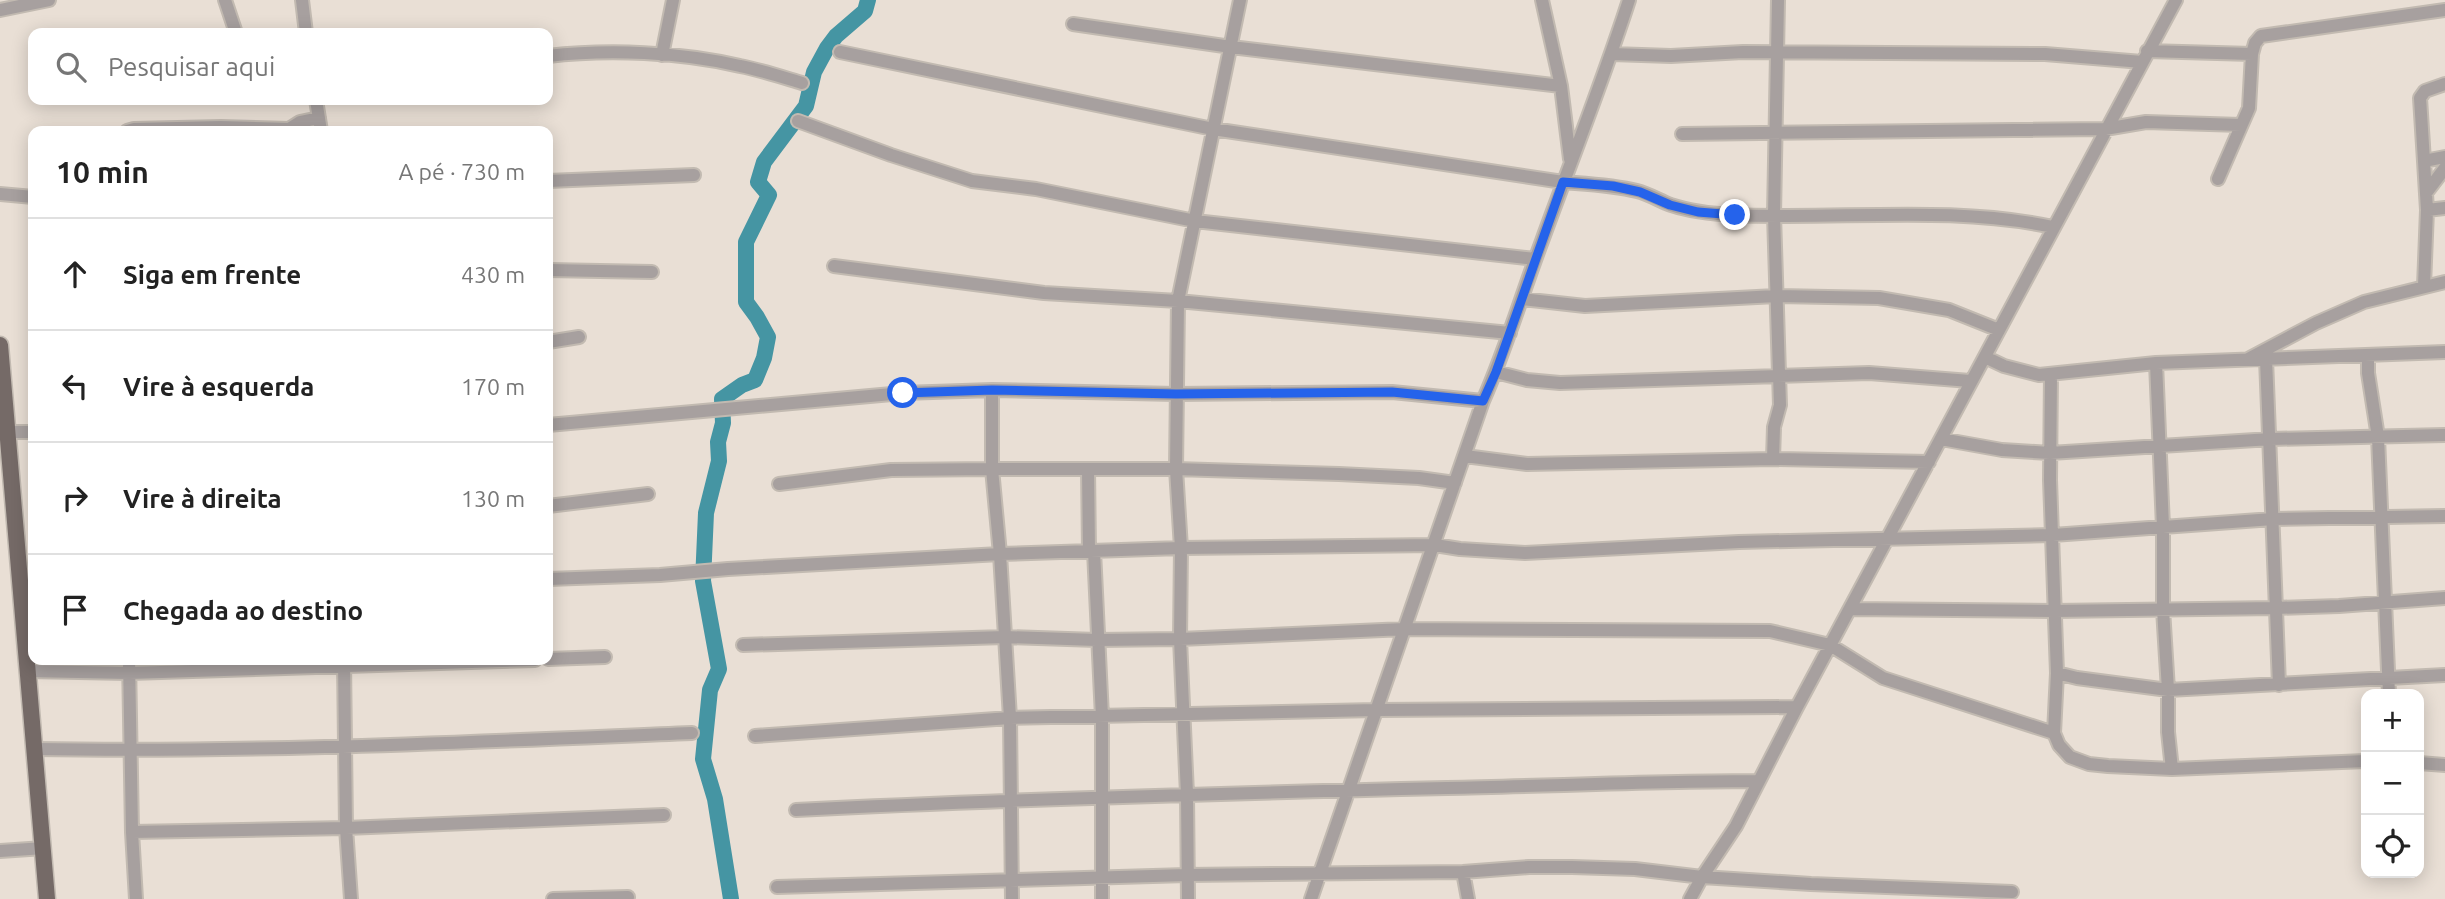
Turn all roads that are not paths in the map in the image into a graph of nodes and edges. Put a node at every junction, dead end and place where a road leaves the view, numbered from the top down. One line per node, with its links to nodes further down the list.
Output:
1 (49, 0): 10 (street)
2 (225, 0): 13 (street)
3 (302, 0): 14 (street)
4 (673, 0): 20 (street)
5 (1240, 0): 15 (street)
6 (1542, 0): 25 (street)
7 (1629, 0): 17 (street)
8 (1778, 0): 18 (street)
9 (2176, 0): 22 (street)
10 (0, 10)
11 (2445, 10): 19 (street)
12 (1073, 24): 15 (street)
13 (234, 28)
14 (305, 28)
15 (1231, 47): 25 (street); 31 (street)
16 (840, 52): 31 (street)
17 (1612, 54): 18 (street); 37 (street)
18 (1776, 54): 22 (street); 33 (street)
19 (2252, 54): 22 (street); 29 (street)
20 (662, 55): 21 (street); 23 (street)
21 (553, 57)
22 (2144, 57): 32 (street)
23 (802, 83)
24 (2445, 84): 36 (street)
25 (1561, 86): 37 (street)
26 (317, 105): 28 (street)
27 (798, 121): 49 (street)
28 (320, 125): 30 (street)
29 (2241, 125): 32 (street); 40 (street)
30 (294, 126)
31 (1213, 129): 42 (street); 49 (street)
32 (2105, 129): 33 (street); 50 (street)
33 (1777, 132): 34 (street); 48 (street)
34 (1682, 134)
35 (2445, 157): 36 (street)
36 (2424, 161): 43 (street)
37 (1571, 163): 42 (street)
38 (2445, 167): 43 (street)
39 (694, 175): 41 (street)
40 (2218, 179)
41 (553, 181)
42 (1563, 182): 48 (street); 51 (street)
43 (2426, 193): 47 (street)
44 (0, 194): 45 (street)
45 (28, 197)
46 (2445, 208): 47 (street)
47 (2427, 210): 56 (street)
48 (1774, 215): 50 (street); 57 (street)
49 (1195, 221): 51 (street); 59 (street)
50 (2053, 227): 60 (street)
51 (1535, 259): 58 (street)
52 (834, 266): 59 (street)
53 (553, 270): 54 (street)
54 (652, 272)
55 (2445, 282): 56 (street)
56 (2424, 286): 69 (street)
57 (1776, 296): 58 (street); 60 (street); 73 (street)
58 (1522, 299): 61 (street)
59 (1178, 301): 61 (street); 76 (street)
60 (1998, 330): 67 (street)
61 (1510, 333): 71 (street)
62 (579, 337): 63 (street)
63 (553, 341)
64 (0, 345): 79 (main road)
65 (2445, 352): 66 (street)
66 (2368, 356): 68 (street); 82 (street)
67 (1985, 357): 72 (street); 74 (street)
68 (2266, 359): 69 (street); 84 (street)
69 (2244, 360): 70 (street)
70 (2156, 363): 72 (street); 85 (street)
71 (1496, 372): 73 (street); 77 (street)
72 (2051, 374): 86 (street)
73 (1778, 375): 74 (street); 88 (street)
74 (1970, 382): 83 (street)
75 (992, 390): 76 (street); 78 (street); 90 (street)
76 (1176, 394): 77 (street); 92 (street)
77 (1483, 401): 87 (street)
78 (553, 425)
79 (3, 431): 80 (street); 108 (main road)
80 (28, 432)
81 (2445, 435): 82 (street)
82 (2378, 437): 84 (street); 97 (street)
83 (1941, 439): 86 (street); 89 (street)
84 (2271, 439): 85 (street); 99 (street)
85 (2160, 447): 86 (street); 100 (street)
86 (2050, 453): 101 (street)
87 (1465, 456): 88 (street); 93 (street)
88 (1773, 459): 89 (street)
89 (1929, 462): 102 (street)
90 (992, 469): 91 (street); 94 (street); 106 (street)
91 (1088, 469): 92 (street); 105 (street)
92 (1177, 469): 93 (street); 104 (street)
93 (1455, 483): 103 (street)
94 (779, 484)
95 (648, 494): 96 (street)
96 (553, 505)
97 (2380, 516): 98 (street); 99 (street); 110 (street)
98 (2445, 516)
99 (2273, 519): 100 (street); 111 (street)
100 (2163, 527): 101 (street); 113 (street)
101 (2053, 534): 102 (street); 114 (street)
102 (1888, 537): 103 (street); 112 (street)
103 (1435, 545): 104 (street); 115 (street)
104 (1181, 548): 105 (street); 117 (street)
105 (1092, 551): 106 (street); 118 (street)
106 (1000, 554): 107 (street); 116 (street)
107 (553, 579)
108 (28, 598)
109 (2445, 598): 110 (street)
110 (2386, 602): 111 (street); 130 (street)
111 (2276, 608): 113 (street); 131 (street)
112 (1850, 609): 114 (street); 120 (street)
113 (2162, 609): 114 (street); 133 (street)
114 (2054, 611): 128 (street)
115 (1405, 629): 117 (street); 120 (street); 135 (street)
116 (1004, 637): 118 (street); 119 (street); 138 (street)
117 (1180, 639): 118 (street); 136 (street)
118 (1097, 640): 137 (street)
119 (743, 645)
120 (1830, 645): 134 (street); 140 (street)
121 (605, 657): 122 (street)
122 (553, 659)
123 (29, 665): 127 (main road)
124 (236, 665): 126 (street)
125 (344, 665): 142 (street)
126 (129, 666): 127 (street); 144 (street)
127 (29, 671): 143 (main road)
128 (2057, 673): 133 (street); 140 (street)
129 (2445, 676): 130 (street)
130 (2389, 680): 131 (street); 132 (street)
131 (2278, 685): 133 (street)
132 (2389, 689)
133 (2168, 690): 148 (street)
134 (1797, 707): 135 (street); 149 (street)
135 (1376, 710): 136 (street); 150 (street)
136 (1182, 716): 137 (street); 151 (street)
137 (1102, 717): 138 (street); 152 (street)
138 (1010, 718): 141 (street); 153 (street)
139 (692, 733): 142 (street)
140 (2054, 733): 148 (street)
141 (755, 736)
142 (344, 747): 144 (street); 156 (street)
143 (34, 749): 144 (street); 158 (main road)
144 (132, 751): 157 (street)
145 (2361, 761): 148 (street)
146 (2424, 763): 147 (street)
147 (2445, 765)
148 (2172, 769)
149 (1759, 781): 150 (street); 163 (street)
150 (1348, 790): 151 (street); 161 (street)
151 (1187, 794): 152 (street); 162 (street)
152 (1100, 796): 153 (street); 164 (street)
153 (1012, 799): 154 (street); 165 (street)
154 (796, 810)
155 (664, 815): 156 (street)
156 (346, 828): 157 (street); 172 (street)
157 (132, 832): 171 (street)
158 (44, 848): 159 (street); 170 (main road)
159 (0, 851)
160 (1463, 872): 161 (street); 163 (street); 178 (street)
161 (1321, 873): 162 (street); 177 (street)
162 (1188, 875): 164 (street); 176 (street)
163 (1702, 877): 168 (street); 179 (street)
164 (1101, 878): 165 (street); 175 (street)
165 (1012, 882): 166 (street); 174 (street)
166 (777, 887)
167 (2012, 892): 168 (street)
168 (1948, 895)
169 (628, 897): 173 (street)
170 (47, 899)
171 (136, 899)
172 (351, 899)
173 (553, 899)
174 (1012, 899)
175 (1102, 899)
176 (1188, 899)
177 (1311, 899)
178 (1468, 899)
179 (1690, 899)

